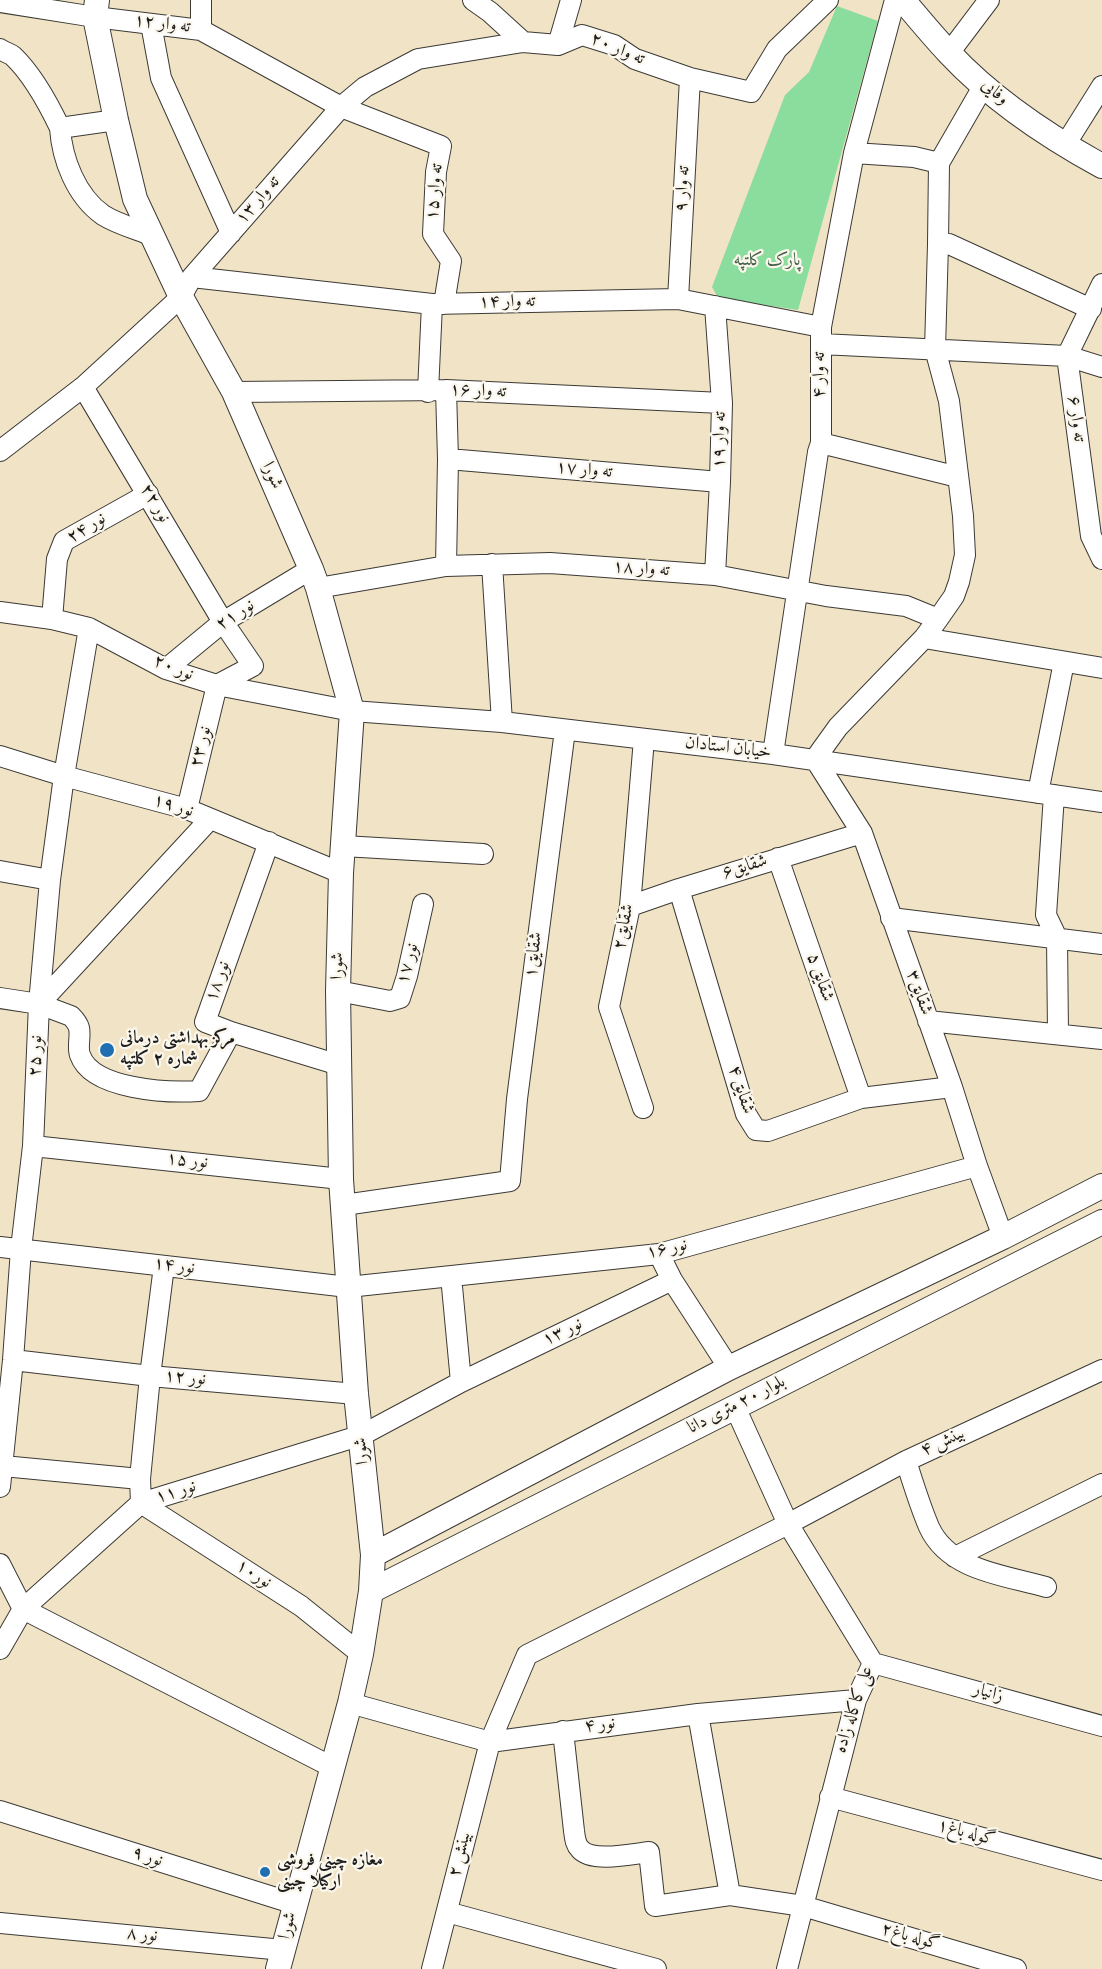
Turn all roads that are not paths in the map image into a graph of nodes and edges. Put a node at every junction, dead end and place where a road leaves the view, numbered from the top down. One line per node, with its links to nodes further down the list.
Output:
1 (201, 0): 11 (street)
2 (473, 0): 12 (street)
3 (571, 0): 13 (street)
4 (828, 0): 16 (street, ته وار ۲۰)
5 (895, 0): 24 (street, ته وار ۴)
6 (903, 0): 15 (street, وفایی)
7 (989, 0): 15 (street)
8 (0, 2): 9 (street, ته وار ۱۲)
9 (96, 9): 10 (street, ته وار ۱۲); 20 (street, شورا)
10 (151, 24): 11 (street, ته وار ۱۲); 27 (street)
11 (201, 30): 19 (street, ته وار ۱۲)
12 (523, 42): 13 (street, ته وار ۲۰); 19 (street, ته وار ۲۰)
13 (558, 45): 16 (street, ته وار ۲۰)
14 (0, 49): 21 (street)
15 (949, 53): 17 (street, وفایی)
16 (690, 78): 32 (street, ته وار ۹)
17 (984, 85): 22 (street, وفایی); 25 (street)
18 (1102, 86): 22 (street)
19 (341, 107): 23 (street, ته وار ۱۲); 27 (street, ته وار ۱۳)
20 (116, 120): 21 (street); 28 (street, شورا)
21 (60, 128): 28 (street)
22 (1065, 145): 26 (street, وفایی)
23 (441, 146): 33 (street, ته وار ۱۵)
24 (854, 153): 25 (street); 36 (street, ته وار ۴)
25 (939, 163): 29 (street)
26 (1102, 166)
27 (231, 233): 31 (street, ته وار ۱۳)
28 (151, 236): 31 (street, شورا)
29 (938, 244): 35 (street); 37 (street)
30 (1102, 284): 35 (street)
31 (186, 287): 33 (street, ته وار ۱۴); 40 (street, ته وار ۱۳); 42 (street, شورا)
32 (678, 299): 33 (street, ته وار ۱۴); 34 (street, ته وار ۱۴)
33 (438, 304): 41 (street, ته وار ۱۵)
34 (715, 306): 36 (street, ته وار ۱۴); 43 (street, ته وار ۱۹)
35 (1091, 309): 38 (street)
36 (821, 336): 37 (street, ته وار ۱۴); 44 (street, ته وار ۴)
37 (935, 350): 38 (street, ته وار ۱۴); 47 (street)
38 (1067, 356): 39 (street, ته وار ۱۴); 50 (street, ته وار ۶)
39 (1102, 367)
40 (83, 387): 45 (street, ته وار ۱۳); 49 (street, نور ۲۲)
41 (437, 391): 42 (street, ته وار ۱۶); 43 (street, ته وار ۱۶); 46 (street, ته وار ۱۵)
42 (234, 392): 54 (street, شورا)
43 (722, 403): 48 (street, ته وار ۱۹)
44 (821, 443): 47 (street); 55 (street, ته وار ۴)
45 (0, 451)
46 (448, 459): 48 (street, ته وار ۱۷); 52 (street, ته وار ۱۵)
47 (958, 477): 58 (street)
48 (720, 482): 53 (street, ته وار ۱۹)
49 (148, 494): 57 (street, نور ۲۴); 59 (street, نور ۲۲)
50 (1102, 559)
51 (492, 564): 52 (street, ته وار ۱۸); 53 (street, ته وار ۱۸); 67 (street)
52 (446, 566): 54 (street, ته وار ۱۸)
53 (715, 575): 55 (street, ته وار ۱۸)
54 (315, 579): 59 (street, نور ۲۱); 66 (street, شورا)
55 (797, 590): 58 (street, ته وار ۱۸); 70 (street, ته وار ۴)
56 (0, 612): 57 (street, نور ۲۰)
57 (52, 619): 60 (street, نور ۲۰)
58 (938, 619): 61 (street)
59 (224, 622): 64 (street, نور ۲۱); 65 (street, نور ۲۲)
60 (89, 628): 64 (street, نور ۲۰); 73 (street, نور ۲۵)
61 (924, 638): 62 (street); 72 (street)
62 (1064, 662): 63 (street); 74 (street)
63 (1102, 668)
64 (166, 669): 65 (street, نور ۲۰)
65 (217, 685): 66 (street, نور ۲۰); 76 (street, نور ۲۳)
66 (352, 711): 67 (street, خیابان استادان); 80 (street, شورا)
67 (502, 722): 68 (street, خیابان استادان)
68 (565, 730): 69 (street, خیابان استادان); 107 (street, شقایق۱)
69 (644, 739): 70 (street, خیابان استادان); 88 (street, شقایق۲)
70 (773, 754): 72 (street, خیابان استادان)
71 (0, 756): 73 (street, نور ۱۹)
72 (815, 759): 74 (street, خیابان استادان); 78 (street, شقایق۳)
73 (64, 776): 76 (street, نور ۱۹); 85 (street, نور ۲۵)
74 (1046, 794): 75 (street, خیابان استادان); 90 (street)
75 (1102, 802)
76 (187, 809): 77 (street, نور ۱۹)
77 (210, 819): 79 (street, نور ۱۹); 94 (street)
78 (862, 833): 82 (street, شقایق۶); 89 (street, شقایق۳)
79 (269, 842): 84 (street, نور ۱۹); 96 (street, نور ۱۸)
80 (343, 846): 81 (street); 84 (street, شورا)
81 (483, 854)
82 (777, 858): 86 (street, شقایق۶); 101 (street, شقایق ۵)
83 (0, 871): 85 (street)
84 (341, 873): 92 (street, شورا)
85 (50, 880): 94 (street, نور ۲۵)
86 (679, 889): 88 (street, شقایق۶); 101 (street, شقایق ۴)
87 (423, 904): 92 (street, نور ۱۷)
88 (630, 906): 102 (street, شقایق۲)
89 (891, 918): 90 (street); 95 (street, شقایق۳)
90 (1057, 938): 91 (street); 97 (street)
91 (1102, 944)
92 (338, 991): 99 (street, شورا)
93 (0, 998): 94 (street)
94 (39, 1004): 96 (street); 103 (street, نور ۲۵)
95 (928, 1021): 97 (street); 100 (street, شقایق۳)
96 (231, 1032): 99 (street, نور ۱۸)
97 (1058, 1034): 98 (street)
98 (1102, 1039)
99 (339, 1065): 105 (street, شورا)
100 (952, 1087): 101 (street, شقایق ۴); 104 (street, شقایق۳)
101 (861, 1098)
102 (643, 1108)
103 (33, 1146): 105 (street, نور ۱۵); 111 (street, نور ۲۵)
104 (977, 1166): 109 (street, شقایق۳); 112 (street, نور ۱۶)
105 (341, 1179): 107 (street, شورا)
106 (1102, 1186): 109 (street, بلوار ۲۰ متری دانا)
107 (344, 1205): 116 (street, شورا)
108 (1102, 1221): 123 (street, بلوار ۲۰ متری دانا)
109 (1003, 1237): 118 (street, بلوار ۲۰ متری دانا)
110 (0, 1247): 111 (street, نور ۱۴)
111 (21, 1249): 113 (street, نور ۱۴); 117 (street, نور ۲۵)
112 (659, 1254): 114 (street, نور ۱۶); 115 (street)
113 (164, 1266): 116 (street, نور ۱۴); 120 (street)
114 (451, 1276): 116 (street, نور ۱۶); 121 (street)
115 (672, 1280): 118 (street); 121 (street, نور ۱۳)
116 (348, 1287): 122 (street, شورا)
117 (13, 1360): 120 (street, نور ۱۲); 126 (street, نور ۲۵)
118 (729, 1368): 132 (street, بلوار ۲۰ متری دانا)
119 (1102, 1370): 125 (street, بینش ۴)
120 (150, 1376): 122 (street, نور ۱۲); 127 (street)
121 (461, 1382): 124 (street, نور ۱۳)
122 (356, 1394): 124 (street, شورا)
123 (735, 1407): 131 (street, علی کاکاله زاده); 136 (street, بلوار ۲۰ متری دانا)
124 (362, 1435): 130 (street, نور ۱۱); 132 (street, شورا)
125 (906, 1461): 131 (street, بینش ۴); 133 (street)
126 (3, 1466): 127 (street); 129 (street, نور ۲۵)
127 (140, 1479): 130 (street)
128 (1102, 1484): 133 (street)
129 (0, 1487)
130 (141, 1503): 137 (street, نور ۱۱); 139 (street, نور۱۰)
131 (788, 1524): 140 (street, علی کاکاله زاده); 146 (street, بینش ۴)
132 (373, 1555): 136 (street, شورا)
133 (955, 1557): 135 (street)
134 (0, 1564): 137 (street)
135 (1046, 1587)
136 (371, 1591): 139 (street, شورا)
137 (23, 1610): 138 (street, نور ۱۱); 147 (street)
138 (0, 1649)
139 (361, 1654): 142 (street, شورا)
140 (873, 1663): 141 (street, علی کاکاله زاده); 144 (street, زانیار)
141 (856, 1700): 143 (street, نور ۴); 148 (street, علی کاکاله زاده)
142 (350, 1703): 146 (street, نور ۴); 147 (street, شورا)
143 (698, 1714): 145 (street, نور ۴); 151 (street)
144 (1102, 1726)
145 (562, 1731): 146 (street, نور ۴); 151 (street, گوله باغ۲)
146 (490, 1742): 154 (street, بینش ۲)
147 (332, 1767): 152 (street, شورا)
148 (830, 1797): 150 (street, گوله باغ۱); 153 (street, علی کاکاله زاده)
149 (0, 1811): 152 (street, نور ۹)
150 (1102, 1870)
151 (730, 1895): 153 (street, گوله باغ۲)
152 (295, 1904): 156 (street, شورا)
153 (803, 1906): 159 (street, علی کاکاله زاده); 160 (street, گوله باغ۲)
154 (447, 1912): 157 (street, بینش ۲); 158 (street)
155 (0, 1923): 156 (street, نور ۸)
156 (281, 1959)
157 (432, 1969)
158 (656, 1969)
159 (787, 1969)
160 (1016, 1969)

